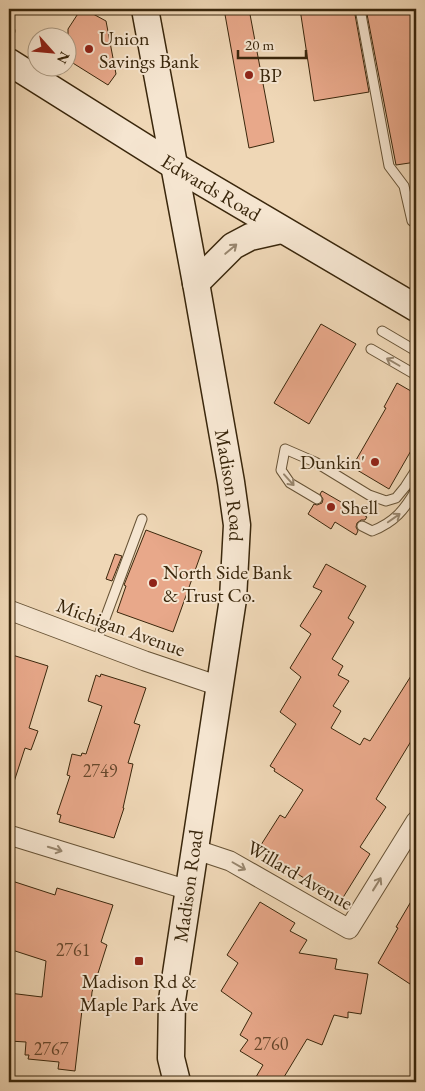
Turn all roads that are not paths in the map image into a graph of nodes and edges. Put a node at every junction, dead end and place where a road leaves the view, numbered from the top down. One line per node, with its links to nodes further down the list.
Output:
1 (145, 9): 4 (main road, Madison Road)
2 (360, 9): 5 (lane)
3 (9, 62): 4 (main road, Edwards Road)
4 (173, 165): 6 (main road, Edwards Road); 7 (main road, Madison Road)
5 (412, 221)
6 (281, 230): 7 (main road, one-way to 6); 8 (main road, Edwards Road)
7 (196, 283): 20 (main road, Madison Road)
8 (416, 308)
9 (382, 331): 11 (lane)
10 (371, 349): 12 (lane, one-way to 10)
11 (416, 351)
12 (416, 375)
13 (416, 470): 15 (lane, one-way to 15)
14 (416, 490): 17 (lane, one-way to 14)
15 (317, 499)
16 (142, 519): 19 (lane)
17 (362, 526)
18 (9, 610): 19 (street, Michigan Avenue)
19 (96, 643): 20 (street, Michigan Avenue)
20 (219, 686): 23 (main road, Madison Road)
21 (416, 821): 23 (street, Willard Avenue, one-way to 21)
22 (9, 835): 24 (street, one-way to 24)
23 (194, 849): 24 (main road, Madison Road)
24 (188, 890): 25 (main road, Madison Road)
25 (176, 1082)

